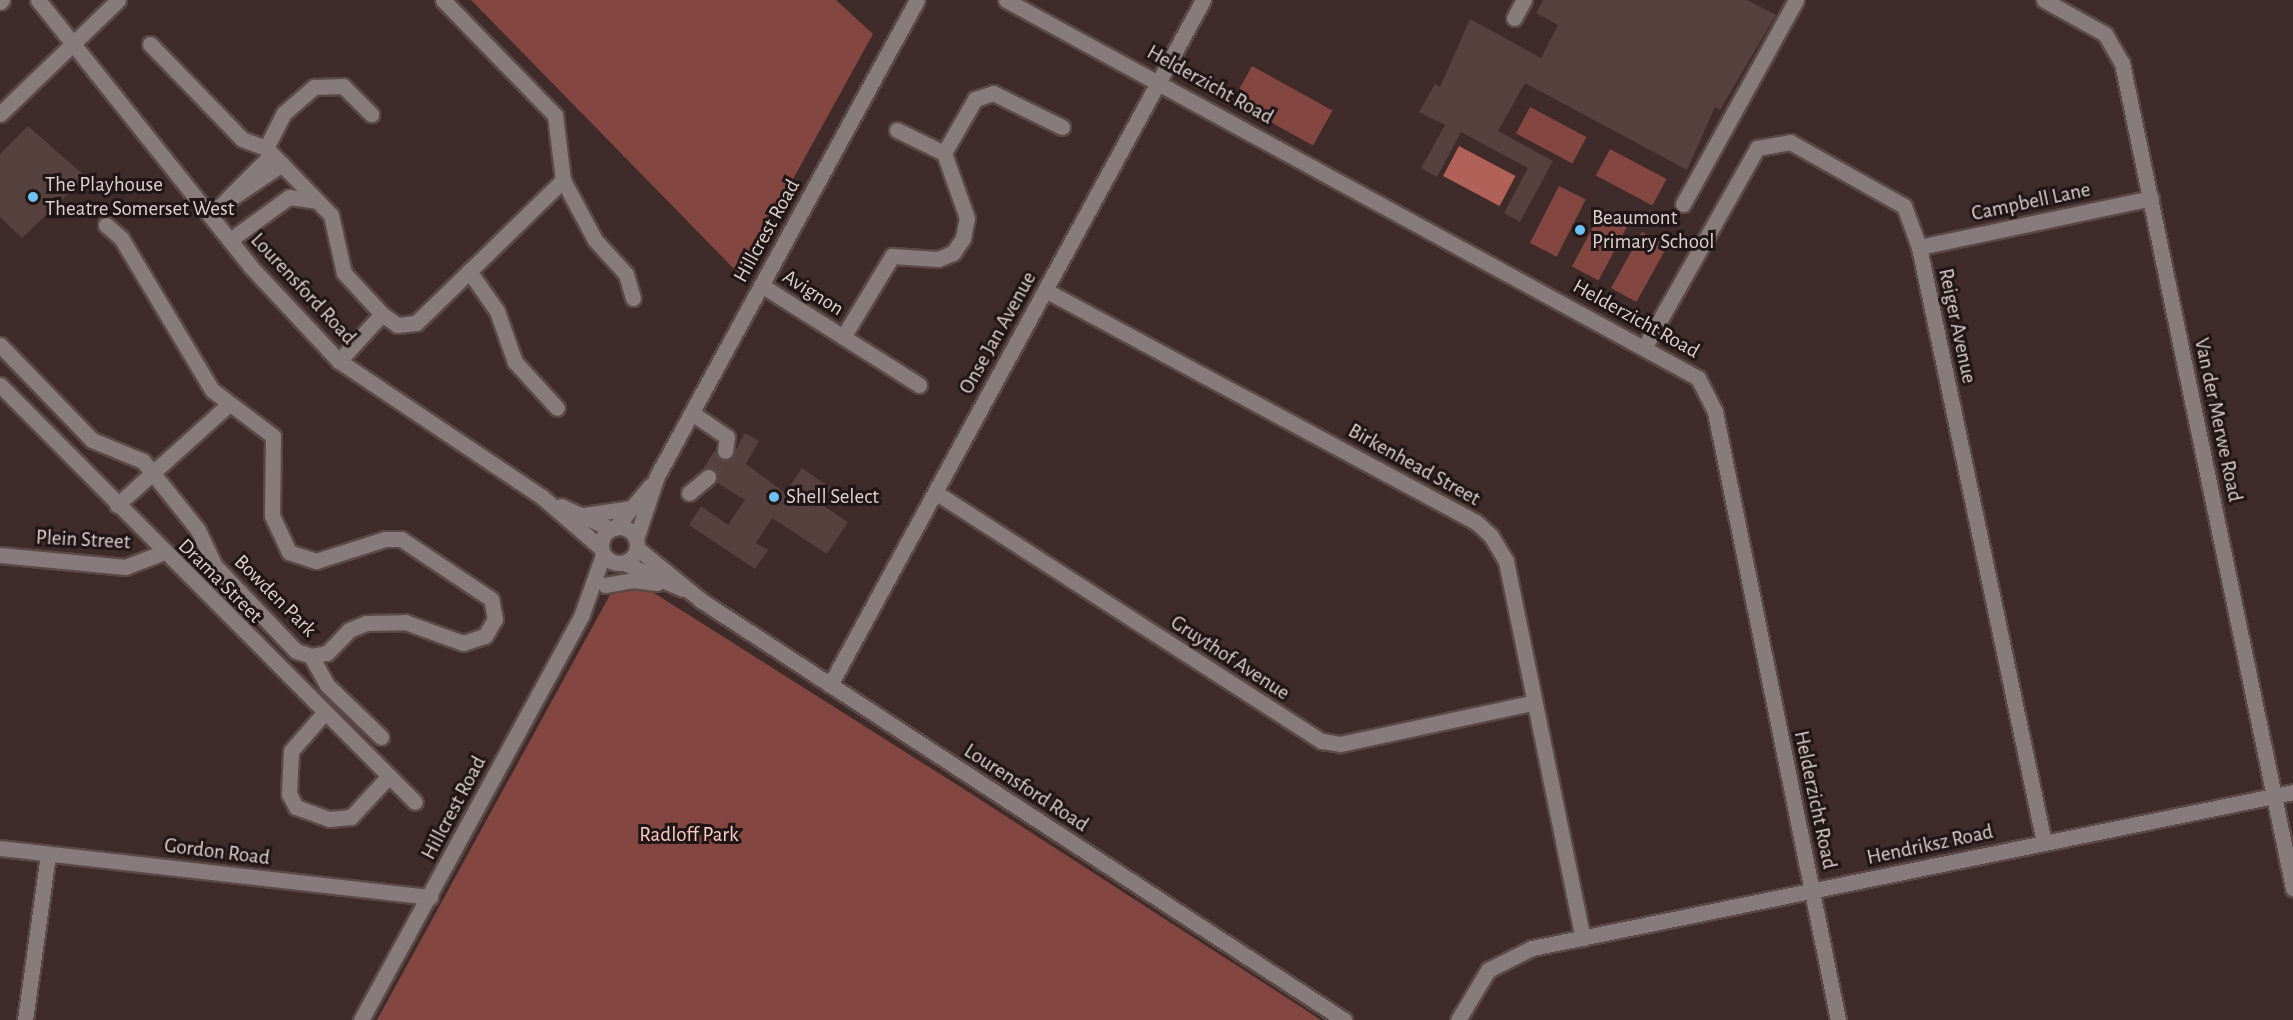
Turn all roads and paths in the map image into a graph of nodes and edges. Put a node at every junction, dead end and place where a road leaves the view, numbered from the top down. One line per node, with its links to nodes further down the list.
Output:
1 (38, 0): 11 (street, Lourensford Road)
2 (118, 0): 11 (street)
3 (443, 0): 20 (street)
4 (917, 0): 29 (street, Hillcrest Road)
5 (1006, 0): 13 (street, Helderzicht Road)
6 (1203, 0): 13 (street, Onse Jan Avenue)
7 (1524, 0): 10 (street)
8 (1796, 0): 23 (street)
9 (2044, 0): 21 (street, Van der Merwe Road)
10 (1514, 18)
11 (73, 43): 14 (street); 24 (street, Lourensford Road)
12 (150, 44): 19 (street)
13 (1159, 81): 30 (street, Onse Jan Avenue); 35 (street, Helderzicht Road)
14 (0, 114)
15 (371, 114): 19 (street)
16 (1062, 127): 18 (street)
17 (897, 130): 18 (street)
18 (944, 153): 33 (street, Avignon)
19 (273, 156): 22 (street); 24 (street)
20 (563, 180): 28 (street); 31 (street)
21 (2151, 198): 27 (street, Campbell Lane); 69 (street, Van der Merwe Road)
22 (319, 202): 26 (street); 32 (street)
23 (1683, 204)
24 (209, 213): 26 (street, Lourensford Road)
25 (106, 225): 39 (street, Bowden Park)
26 (230, 240): 36 (street, Lourensford Road)
27 (1919, 246): 35 (street, Reiger Avenue); 71 (street, Reiger Avenue)
28 (470, 271): 32 (street); 40 (street)
29 (761, 285): 33 (street, Avignon); 41 (street, Hillcrest Road)
30 (1045, 290): 47 (street, Onse Jan Avenue); 64 (street, Birkenhead Street)
31 (633, 298)
32 (382, 314): 36 (street)
33 (843, 337): 38 (street, Avignon)
34 (0, 345): 43 (street, Bowden Park)
35 (1644, 348): 75 (street, Helderzicht Road)
36 (339, 361): 48 (street, Lourensford Road)
37 (0, 385): 49 (street, Drama Street)
38 (919, 385)
39 (228, 405): 43 (street); 62 (street, Bowden Park)
40 (557, 408)
41 (692, 413): 42 (street); 45 (street, Hillcrest Road)
42 (725, 451)
43 (152, 474): 49 (street); 62 (street, Bowden Park)
44 (708, 477): 46 (street)
45 (654, 482): 50 (street, Hillcrest Road); 53 (street, Hillcrest Road)
46 (689, 492)
47 (935, 492): 63 (street, Onse Jan Avenue); 64 (street, Gruythof Avenue)
48 (542, 497): 51 (street, Lourensford Road); 54 (street, Lourensford Road)
49 (117, 505): 55 (street, Drama Street)
50 (632, 507): 51 (street); 52 (street, Hillcrest Road)
51 (578, 515): 52 (street, Lourensford Road)
52 (613, 528): 53 (street, Lourensford Road); 54 (street, Hillcrest Road)
53 (636, 544): 57 (street, Hillcrest Road); 60 (street, Lourensford Road)
54 (602, 551): 57 (street, Lourensford Road); 61 (street, Hillcrest Road)
55 (162, 553): 56 (street, Plein Street); 65 (street, Drama Street)
56 (0, 555)
57 (622, 563): 58 (street, Lourensford Road); 59 (street, Hillcrest Road)
58 (669, 584): 59 (street); 60 (street, Lourensford Road)
59 (605, 585): 61 (street, Hillcrest Road)
60 (686, 590): 63 (street, Lourensford Road)
61 (582, 614): 76 (street, Hillcrest Road)
62 (311, 656): 66 (street, Bowden Park)
63 (830, 685): 81 (street, Lourensford Road)
64 (1532, 703): 77 (street, Birkenhead Street)
65 (324, 713): 67 (street, Drama Street); 67 (street)
66 (381, 737)
67 (389, 776): 70 (street, Drama Street)
68 (2293, 792): 69 (street, Hendriksz Road)
69 (2274, 796): 71 (street, Hendriksz Road); 74 (street, Van der Merwe Road)
70 (415, 802)
71 (2044, 843): 75 (street, Hendriksz Road)
72 (0, 848): 73 (street, Gordon Road)
73 (48, 854): 76 (street, Gordon Road); 79 (street)
74 (2293, 888)
75 (1812, 891): 77 (street, Hendriksz Road); 82 (street, Helderzicht Road)
76 (430, 897): 80 (street, Hillcrest Road)
77 (1583, 938): 78 (street, Hendriksz Road)
78 (1457, 1017)
79 (25, 1020)
80 (361, 1020)
81 (1344, 1020)
82 (1838, 1020)

